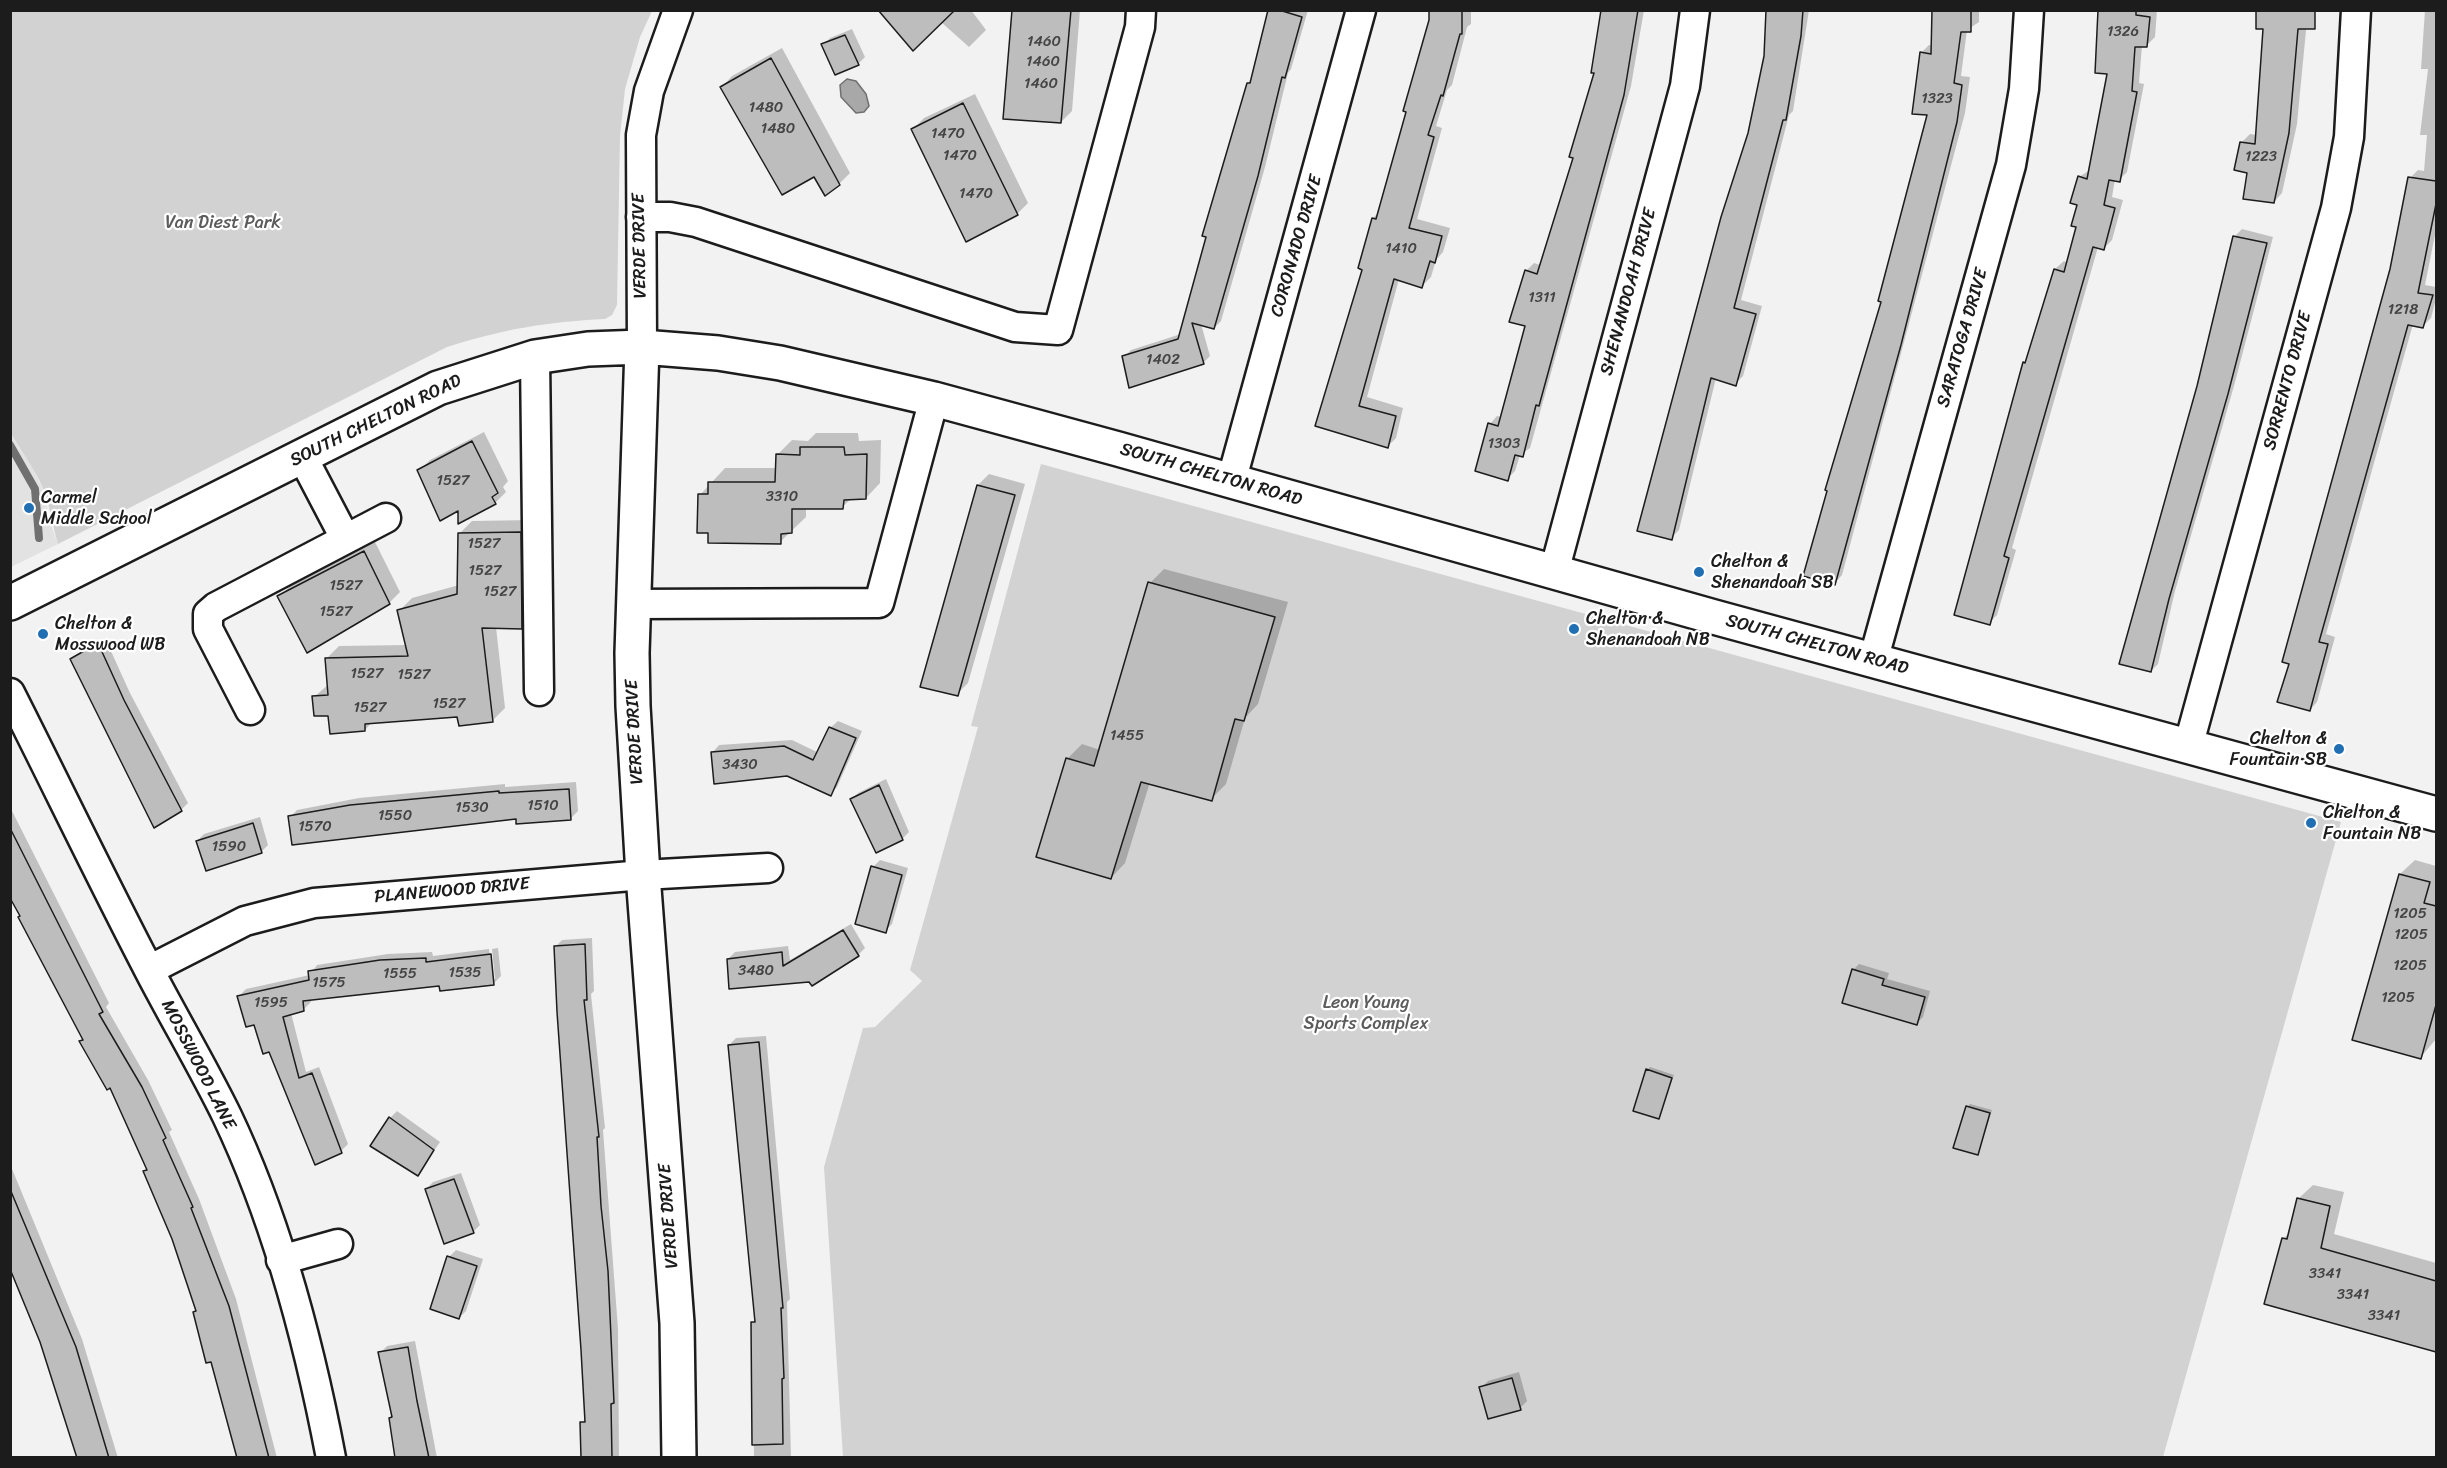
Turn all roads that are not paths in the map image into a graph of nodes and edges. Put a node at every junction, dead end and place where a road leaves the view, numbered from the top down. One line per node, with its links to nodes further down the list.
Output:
1 (678, 10): 7 (street, VERDE DRIVE)
2 (1141, 10): 7 (street)
3 (1361, 10): 12 (street, CORONADO DRIVE)
4 (1695, 10): 15 (street, SHENANDOAH DRIVE)
5 (2029, 10): 18 (street, SARATOGA DRIVE)
6 (2356, 10): 22 (street, SORRENTO DRIVE)
7 (641, 217): 8 (street, VERDE DRIVE)
8 (642, 347): 9 (main road, SOUTH CHELTON ROAD); 10 (main road, SOUTH CHELTON ROAD); 17 (main road, VERDE DRIVE)
9 (535, 357): 11 (main road, SOUTH CHELTON ROAD); 19 (street)
10 (934, 399): 12 (main road, SOUTH CHELTON ROAD); 17 (street)
11 (302, 456): 14 (street); 16 (main road, SOUTH CHELTON ROAD)
12 (1231, 482): 15 (main road, SOUTH CHELTON ROAD)
13 (386, 518): 14 (street)
14 (345, 538): 21 (street)
15 (1554, 572): 18 (main road, SOUTH CHELTON ROAD)
16 (10, 603)
17 (633, 604): 25 (main road, VERDE DRIVE)
18 (1873, 660): 22 (main road, SOUTH CHELTON ROAD)
19 (539, 691)
20 (10, 693): 26 (street, MOSSWOOD LANE)
21 (250, 711)
22 (2188, 747): 23 (main road, SOUTH CHELTON ROAD)
23 (2436, 814)
24 (768, 868): 25 (street, PLANEWOOD DRIVE)
25 (643, 875): 26 (street, PLANEWOOD DRIVE); 30 (main road, VERDE DRIVE)
26 (149, 970): 28 (street, MOSSWOOD LANE)
27 (338, 1244): 28 (street)
28 (281, 1260): 29 (street, MOSSWOOD LANE)
29 (331, 1458)
30 (679, 1458)

